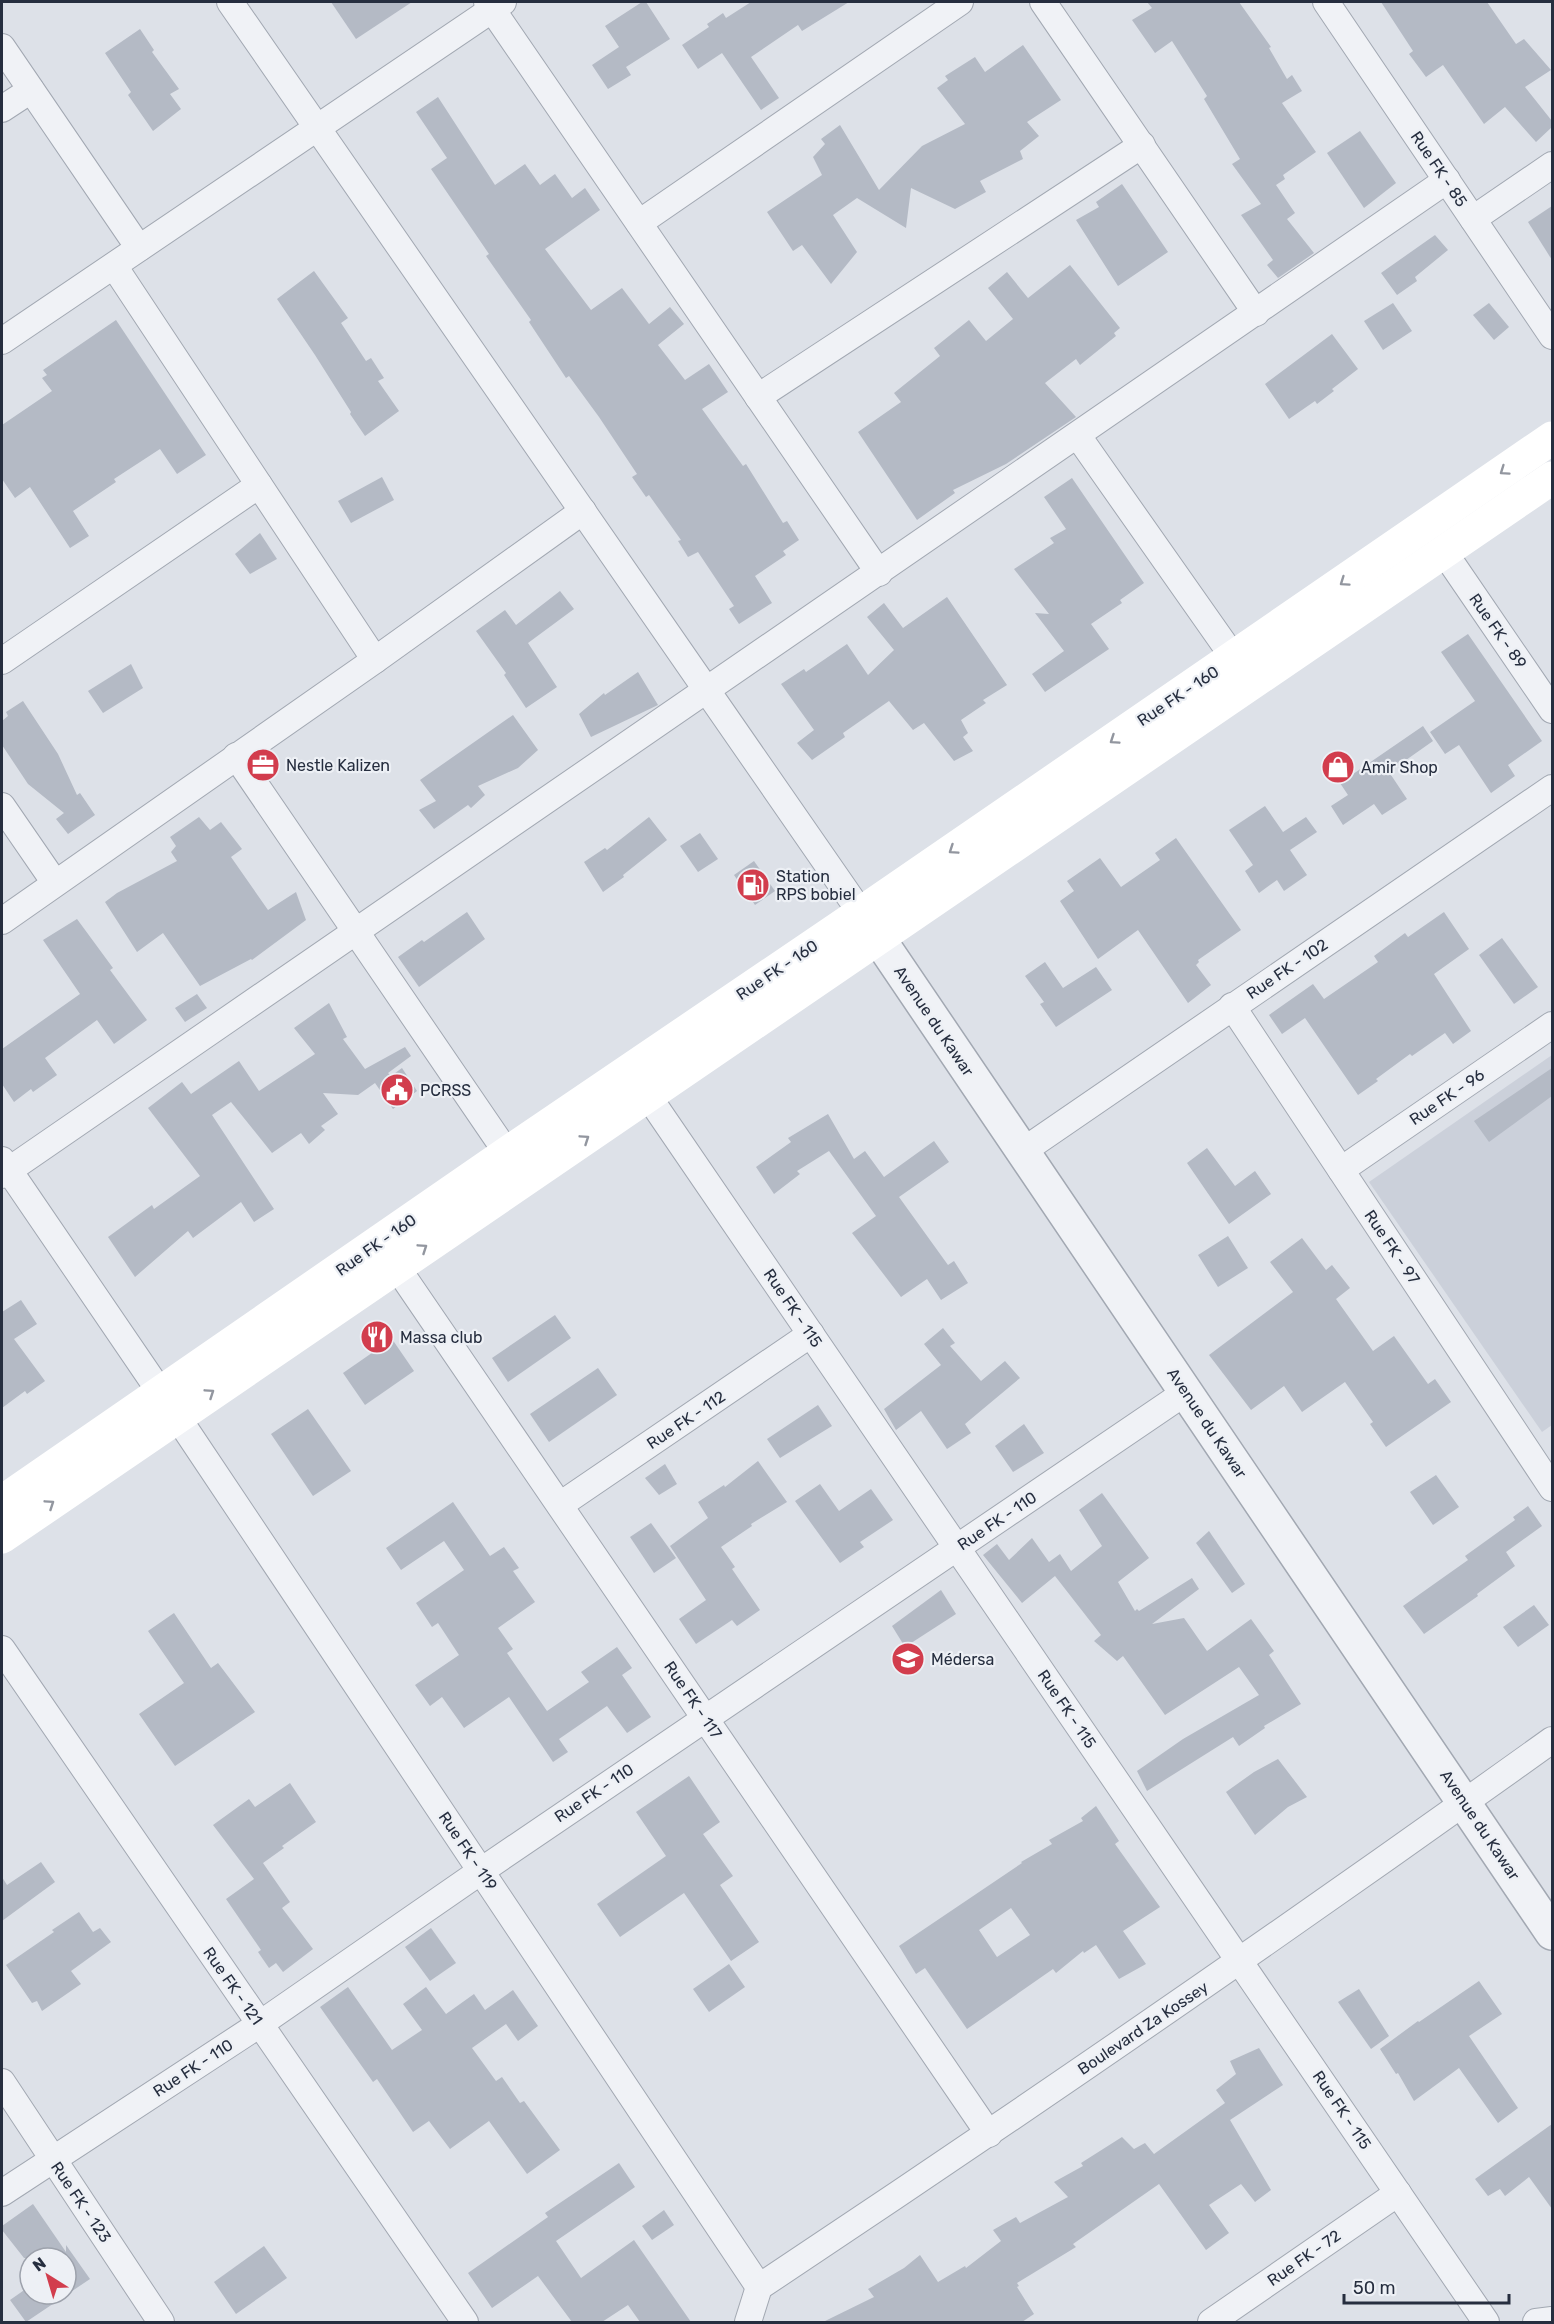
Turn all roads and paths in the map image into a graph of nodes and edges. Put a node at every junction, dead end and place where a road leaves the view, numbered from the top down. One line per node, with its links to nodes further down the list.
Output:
1 (230, 2): 9 (street)
2 (960, 2): 14 (street)
3 (1043, 2): 10 (street)
4 (1326, 2): 12 (street, Rue FK - 85)
5 (494, 4): 9 (street); 14 (street)
6 (2, 47): 7 (street)
7 (31, 90): 8 (street); 15 (street)
8 (2, 109)
9 (317, 127): 15 (street); 25 (street)
10 (1142, 145): 17 (street); 20 (street)
11 (1552, 165): 13 (street)
12 (1447, 180): 13 (street, Rue FK - 85); 17 (street)
13 (1473, 219): 18 (street, Rue FK - 85)
14 (639, 223): 20 (street)
15 (139, 248): 16 (street)
16 (114, 266): 19 (street); 24 (street)
17 (1256, 313): 21 (street)
18 (1552, 336)
19 (2, 341)
20 (758, 397): 27 (street)
21 (1078, 436): 27 (street); 28 (street)
22 (1552, 438): 28 (main road, Rue FK - 160, one-way to 28)
23 (1552, 478): 26 (main road, Rue FK - 160)
24 (259, 485): 29 (street); 30 (street)
25 (583, 511): 29 (street); 31 (street)
26 (1444, 552): 32 (street, Rue FK - 89); 38 (main road, Rue FK - 160)
27 (879, 573): 31 (street)
28 (1234, 658): 38 (main road, Rue FK - 160, one-way to 38)
29 (375, 660): 33 (street)
30 (2, 661)
31 (707, 690): 38 (street); 39 (street)
32 (1552, 710)
33 (236, 756): 36 (street); 39 (street)
34 (1552, 788): 40 (street, Rue FK - 102)
35 (2, 806): 36 (street)
36 (55, 883): 37 (street)
37 (2, 921)
38 (870, 926): 42 (main road, Rue FK - 160); 43 (street, Avenue du Kawar); 44 (main road, Rue FK - 160)
39 (356, 932): 44 (street); 45 (street)
40 (1232, 1006): 43 (street, Rue FK - 102); 46 (street, Rue FK - 97)
41 (1552, 1025): 46 (street, Rue FK - 96)
42 (648, 1096): 47 (main road, Rue FK - 160, one-way to 42); 48 (street, Rue FK - 115)
43 (1023, 1151): 49 (street, Avenue du Kawar)
44 (507, 1153): 50 (main road, Rue FK - 160)
45 (4, 1168): 50 (street, Rue FK - 119)
46 (1341, 1170): 51 (street, Rue FK - 97)
47 (396, 1266): 50 (main road, Rue FK - 160, one-way to 47); 53 (street, Rue FK - 117)
48 (811, 1334): 53 (street, Rue FK - 112); 55 (street, Rue FK - 115)
49 (1186, 1392): 55 (street, Rue FK - 110); 59 (street, Avenue du Kawar)
50 (168, 1404): 52 (main road, Rue FK - 160); 54 (main road, Rue FK - 160, one-way to 50); 60 (street, Rue FK - 119)
51 (1549, 1475)
52 (2, 1503)
53 (560, 1505): 57 (street, Rue FK - 117)
54 (2, 1537)
55 (957, 1548): 57 (street, Rue FK - 110); 62 (street, Rue FK - 115)
56 (2, 1649): 63 (street, Rue FK - 121)
57 (705, 1718): 60 (street, Rue FK - 110); 65 (street, Rue FK - 117)
58 (1552, 1740): 59 (street, Boulevard Za Kossey)
59 (1464, 1803): 61 (street, Avenue du Kawar); 62 (street, Boulevard Za Kossey)
60 (481, 1871): 63 (street, Rue FK - 110); 69 (street, Rue FK - 119)
61 (1552, 1933)
62 (1240, 1962): 65 (street, Boulevard Za Kossey); 68 (street, Rue FK - 115)
63 (260, 2024): 66 (street, Rue FK - 110); 72 (street, Rue FK - 121)
64 (2, 2082): 66 (street, Rue FK - 123)
65 (989, 2134): 69 (street, Boulevard Za Kossey)
66 (53, 2159): 67 (street, Rue FK - 110); 71 (street, Rue FK - 123)
67 (2, 2193)
68 (1398, 2193): 74 (street, Rue FK - 72); 75 (street, Rue FK - 115)
69 (759, 2287): 73 (street)
70 (1552, 2320): 76 (street)
71 (161, 2322)
72 (465, 2322)
73 (748, 2322)
74 (1210, 2322)
75 (1486, 2322)
76 (1536, 2322)

